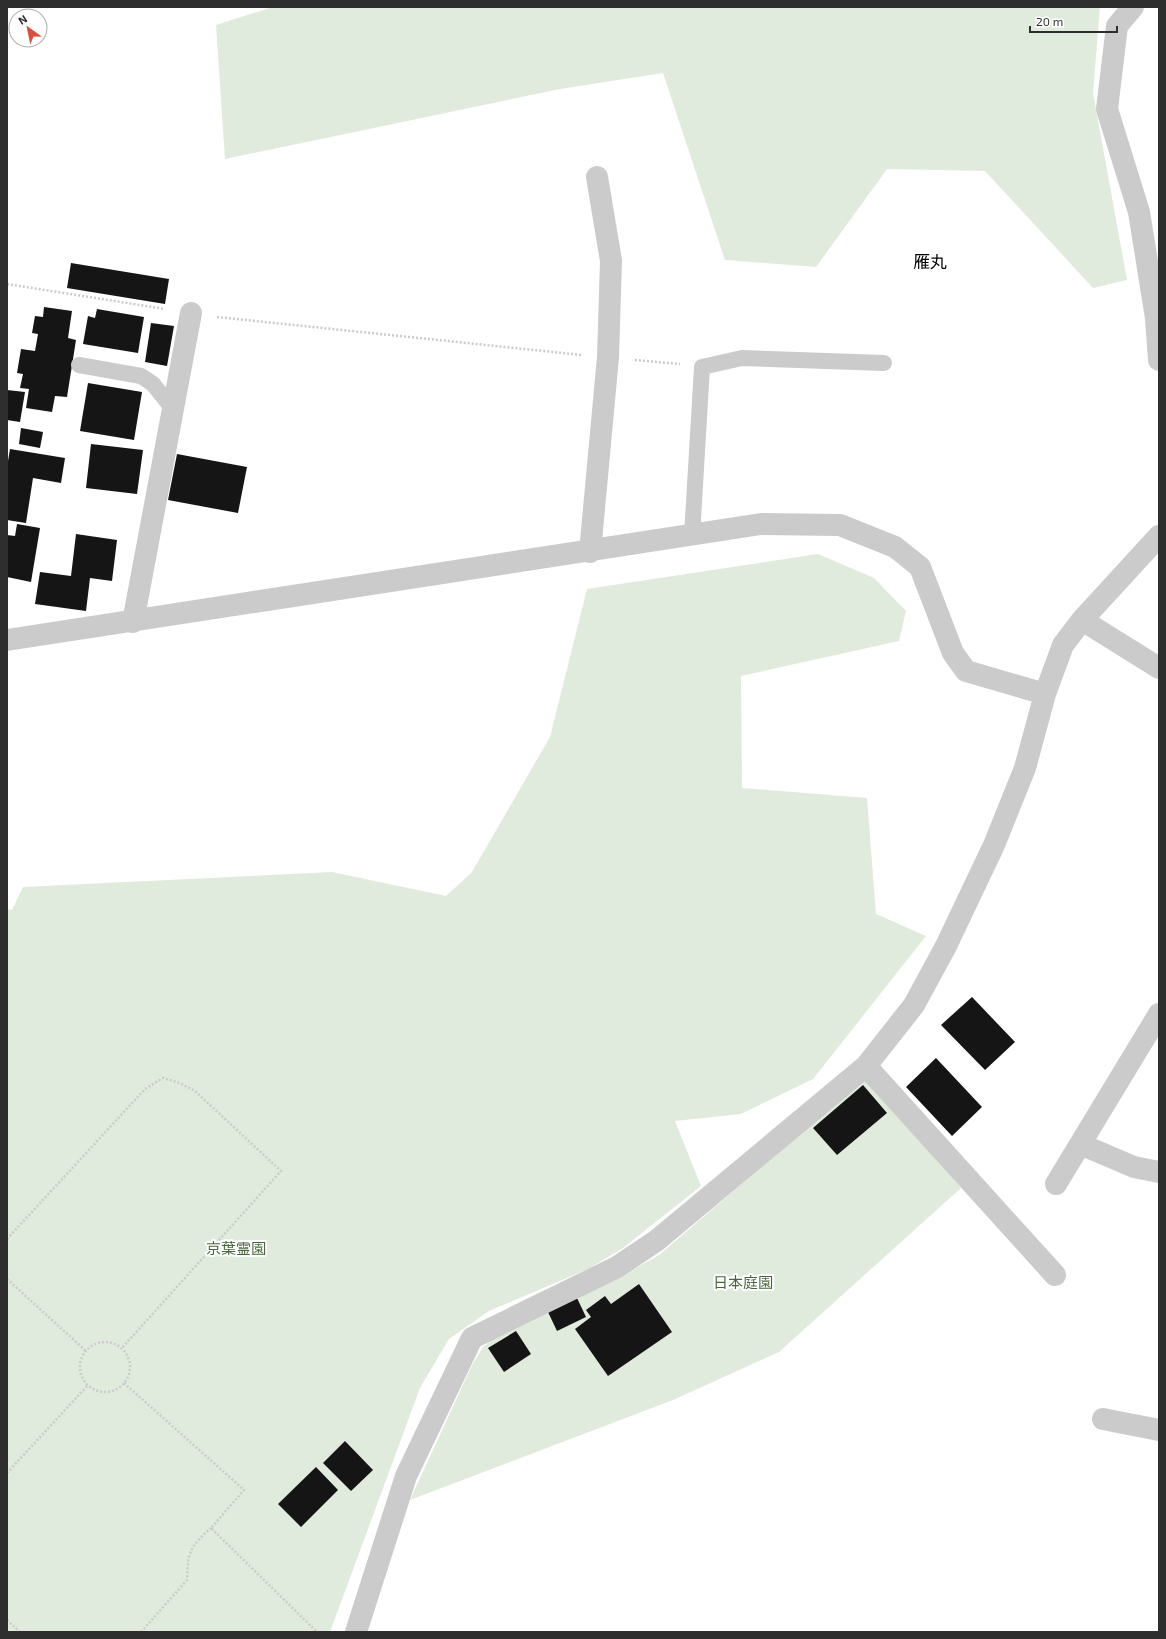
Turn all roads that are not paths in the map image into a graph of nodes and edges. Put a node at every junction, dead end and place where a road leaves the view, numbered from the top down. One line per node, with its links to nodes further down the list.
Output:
1 (1132, 7): 4 (street)
2 (597, 177): 10 (street)
3 (191, 313): 7 (street)
4 (1159, 360)
5 (884, 363): 8 (lane)
6 (79, 365): 7 (lane)
7 (173, 409): 12 (street)
8 (692, 536): 10 (street); 15 (street)
9 (1159, 536): 11 (street)
10 (590, 552): 12 (street)
11 (1082, 620): 14 (street); 15 (street)
12 (133, 622): 13 (street)
13 (7, 640)
14 (1159, 668)
15 (1045, 694): 17 (street)
16 (1159, 1014): 18 (street)
17 (866, 1066): 21 (street); 24 (street)
18 (1080, 1144): 19 (street); 20 (street)
19 (1159, 1172)
20 (1056, 1184)
21 (1055, 1275)
22 (1103, 1419): 23 (street)
23 (1159, 1430)
24 (356, 1632)

